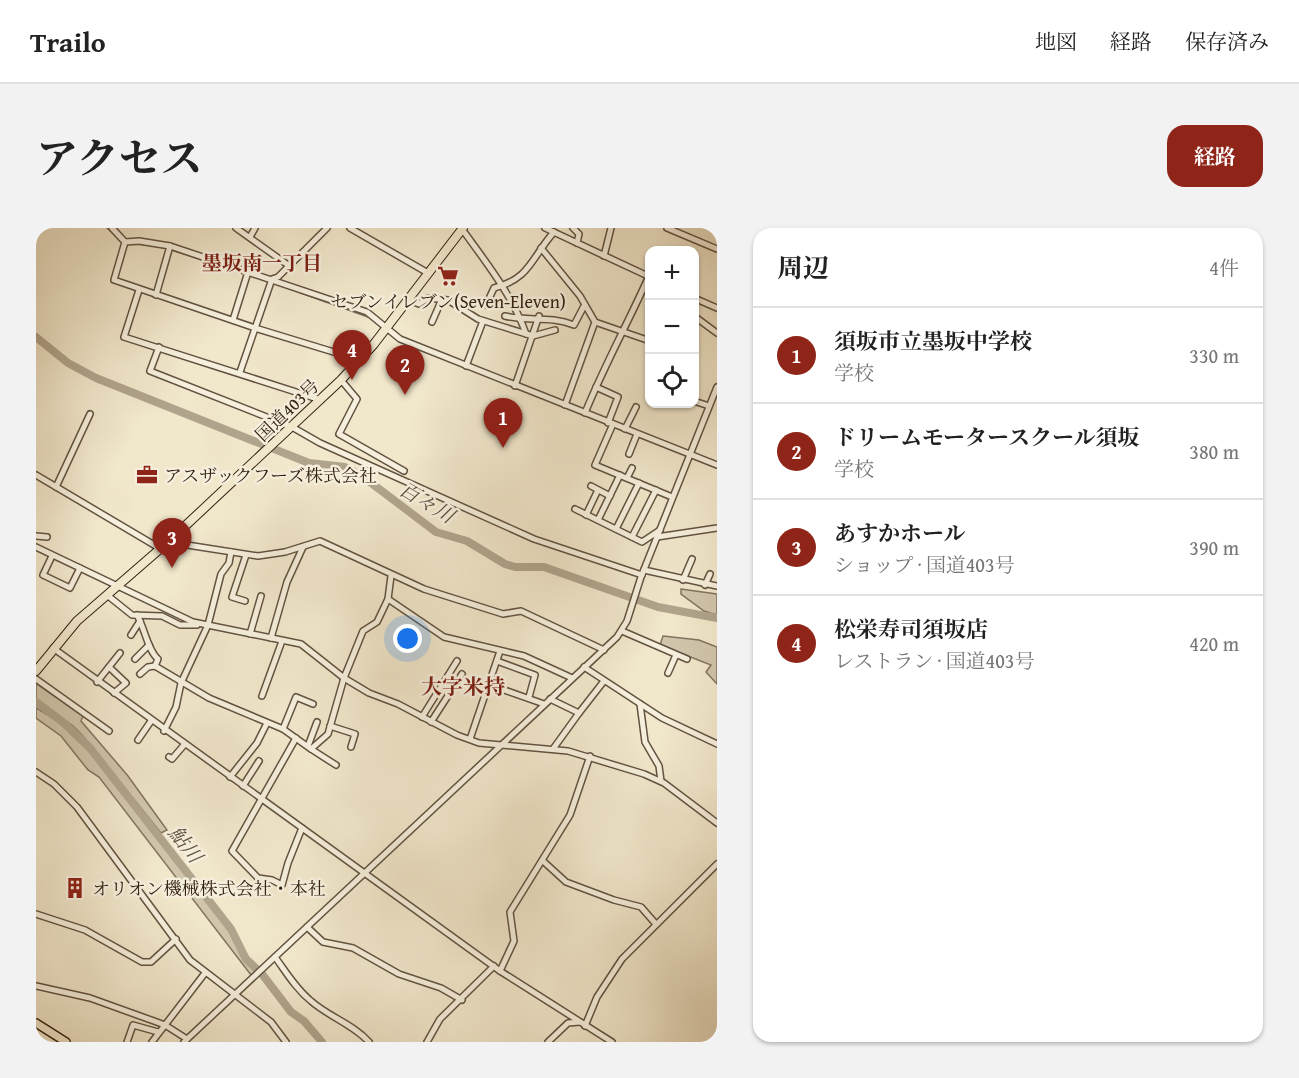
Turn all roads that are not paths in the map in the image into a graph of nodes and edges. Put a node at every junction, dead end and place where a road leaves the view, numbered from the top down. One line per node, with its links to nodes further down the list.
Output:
1 (112, 228): 13 (street)
2 (236, 228): 12 (street)
3 (255, 228): 12 (street)
4 (327, 228): 19 (street)
5 (350, 228): 21 (street)
6 (462, 228): 21 (highway, 国道403号); 25 (street)
7 (545, 228): 11 (street)
8 (573, 228): 14 (street)
9 (611, 228): 18 (street)
10 (669, 228): 17 (street)
11 (554, 232): 14 (street); 16 (street)
12 (250, 237): 19 (street)
13 (125, 242): 15 (street); 26 (street)
14 (577, 243): 18 (street)
15 (170, 246): 20 (street); 27 (street)
16 (541, 248): 25 (street); 32 (street)
17 (717, 249)
18 (604, 256): 22 (street)
19 (288, 265): 23 (street)
20 (248, 272): 23 (street); 36 (street)
21 (428, 273): 29 (highway, 国道403号)
22 (645, 275)
23 (272, 279): 42 (street); 43 (street)
24 (645, 286): 45 (street)
25 (500, 287): 31 (street); 37 (street)
26 (139, 290): 27 (street); 50 (street)
27 (156, 295): 36 (street)
28 (442, 299): 29 (street); 39 (street); 40 (street)
29 (408, 300): 42 (highway, 国道403号)
30 (699, 300): 33 (street)
31 (486, 305)
32 (584, 306): 35 (street); 41 (street)
33 (717, 308)
34 (505, 316): 37 (street)
35 (538, 316): 37 (street); 48 (street)
36 (233, 320): 43 (street)
37 (521, 320): 47 (street)
38 (699, 320): 46 (street)
39 (483, 321): 47 (street); 52 (street)
40 (432, 322)
41 (595, 322): 45 (street); 60 (street)
42 (387, 326): 51 (highway, 国道403号); 52 (street)
43 (255, 328): 51 (street); 53 (street)
44 (555, 330): 48 (street)
45 (623, 333): 49 (street); 56 (street)
46 (717, 333)
47 (526, 334): 48 (street)
48 (533, 336): 55 (street)
49 (645, 340)
50 (159, 347): 53 (street); 66 (street)
51 (360, 360): 54 (highway, 国道403号)
52 (466, 366): 55 (street)
53 (240, 372): 58 (street)
54 (341, 380): 58 (highway, 国道403号); 73 (street)
55 (515, 386): 60 (street)
56 (596, 387): 63 (street); 65 (street)
57 (717, 387): 62 (street)
58 (321, 400): 66 (highway, 国道403号)
59 (699, 403): 62 (street)
60 (565, 405): 63 (street)
61 (636, 406): 67 (street)
62 (709, 406): 70 (street)
63 (585, 413): 65 (street)
64 (90, 414): 78 (street)
65 (610, 423): 67 (street); 75 (street)
66 (291, 428): 93 (highway, 国道403号); 102 (street)
67 (624, 429): 68 (street)
68 (637, 434): 69 (street); 70 (street)
69 (629, 454)
70 (690, 454): 71 (street); 82 (street)
71 (717, 465)
72 (632, 468): 75 (street)
73 (404, 471)
74 (36, 476): 78 (street)
75 (624, 477): 76 (street); 81 (street)
76 (639, 483): 80 (street); 87 (street)
77 (591, 486): 79 (street)
78 (56, 487): 96 (street)
79 (598, 490): 81 (street); 84 (street)
80 (656, 490): 82 (street); 91 (street)
81 (610, 496): 85 (street)
82 (672, 497): 88 (street)
83 (575, 509): 84 (street)
84 (586, 514): 85 (street)
85 (598, 520): 87 (street)
86 (717, 528): 92 (street)
87 (616, 529): 91 (street)
88 (660, 530): 91 (street); 92 (street)
89 (36, 536): 90 (street)
90 (48, 537)
91 (632, 537)
92 (657, 537): 102 (street)
93 (168, 542): 96 (highway, 国道403号); 97 (street)
94 (36, 547): 99 (street)
95 (303, 547): 98 (street); 104 (street); 118 (street)
96 (161, 549): 107 (highway, 国道403号)
97 (231, 552): 98 (street); 114 (street)
98 (246, 555): 112 (street)
99 (52, 556): 101 (street); 101 (street)
100 (692, 559): 105 (street)
101 (80, 568): 107 (street)
102 (642, 574): 105 (street); 115 (street)
103 (710, 574): 106 (street)
104 (391, 576): 111 (street); 122 (street)
105 (683, 580): 106 (street)
106 (705, 585): 108 (street)
107 (118, 586): 109 (highway, 国道403号); 114 (street)
108 (717, 586)
109 (107, 596): 113 (street); 121 (highway, 国道403号)
110 (261, 596): 116 (street)
111 (388, 599): 123 (street); 137 (street)
112 (245, 601)
113 (139, 618): 114 (street); 117 (street); 120 (street)
114 (208, 625): 116 (street); 142 (street)
115 (622, 631): 122 (street); 125 (street)
116 (250, 634): 118 (street)
117 (131, 635)
118 (271, 638): 119 (street)
119 (282, 641): 137 (street); 145 (street)
120 (149, 645): 126 (street); 130 (street)
121 (52, 648): 134 (highway, 国道403号); 141 (street)
122 (604, 650): 132 (street)
123 (500, 651): 129 (street); 138 (street)
124 (120, 653): 131 (street)
125 (676, 655): 127 (street); 133 (street)
126 (135, 659)
127 (687, 659)
128 (457, 661): 152 (street)
129 (497, 661): 143 (street); 146 (street)
130 (154, 666): 135 (street); 142 (street)
131 (109, 667): 141 (street); 144 (street)
132 (584, 668): 138 (street); 140 (street)
133 (668, 670)
134 (36, 671)
135 (140, 674)
136 (462, 674): 155 (street)
137 (344, 678): 152 (street); 157 (street)
138 (572, 678): 147 (street)
139 (36, 679): 159 (street)
140 (604, 681): 150 (street); 151 (street)
141 (98, 682): 144 (street)
142 (181, 683): 156 (street); 160 (street)
143 (490, 685): 146 (street); 163 (street)
144 (114, 693): 153 (street)
145 (262, 696)
146 (529, 697): 149 (street)
147 (550, 699): 149 (street); 151 (street)
148 (313, 704): 158 (street)
149 (544, 704): 166 (street)
150 (640, 704): 164 (street); 176 (street)
151 (579, 714): 169 (street)
152 (422, 717): 155 (street)
153 (151, 721): 160 (street); 162 (street)
154 (317, 722): 167 (street)
155 (431, 722): 163 (street)
156 (267, 723): 158 (street); 175 (street)
157 (330, 726): 167 (street); 168 (street)
158 (283, 729): 161 (street)
159 (109, 731)
160 (164, 731): 165 (street)
161 (296, 738): 167 (street); 178 (street)
162 (138, 740)
163 (470, 740): 166 (street)
164 (717, 744)
165 (184, 745): 171 (street); 175 (street)
166 (501, 745): 169 (street); 183 (street)
167 (310, 747): 173 (street)
168 (351, 747)
169 (553, 749): 170 (street)
170 (590, 756): 176 (street); 181 (street)
171 (172, 759)
172 (259, 760): 177 (street)
173 (336, 765)
174 (36, 772): 187 (street)
175 (230, 777): 177 (street)
176 (661, 782): 179 (street)
177 (243, 786): 178 (street)
178 (263, 801): 180 (street); 180 (street)
179 (717, 823)
180 (302, 828): 183 (street)
181 (543, 861): 185 (street); 190 (street)
182 (717, 864): 185 (street)
183 (365, 872): 186 (street); 189 (street)
184 (36, 914): 187 (street)
185 (655, 923): 196 (street)
186 (308, 927): 188 (street); 194 (street)
187 (176, 939): 191 (street)
188 (274, 958): 193 (street); 204 (street)
189 (494, 966): 190 (street); 194 (street)
190 (500, 971): 196 (street)
191 (205, 973): 193 (street); 197 (street)
192 (36, 986): 197 (street)
193 (235, 994): 199 (street); 203 (street)
194 (462, 999): 205 (street)
195 (36, 1023): 200 (main road)
196 (583, 1024): 206 (street); 207 (street)
197 (165, 1025): 198 (street); 199 (street)
198 (158, 1032): 201 (street); 202 (street)
199 (185, 1041)
200 (66, 1042)
201 (127, 1042)
202 (152, 1042)
203 (286, 1042)
204 (369, 1042)
205 (427, 1042)
206 (548, 1042)
207 (612, 1042)

